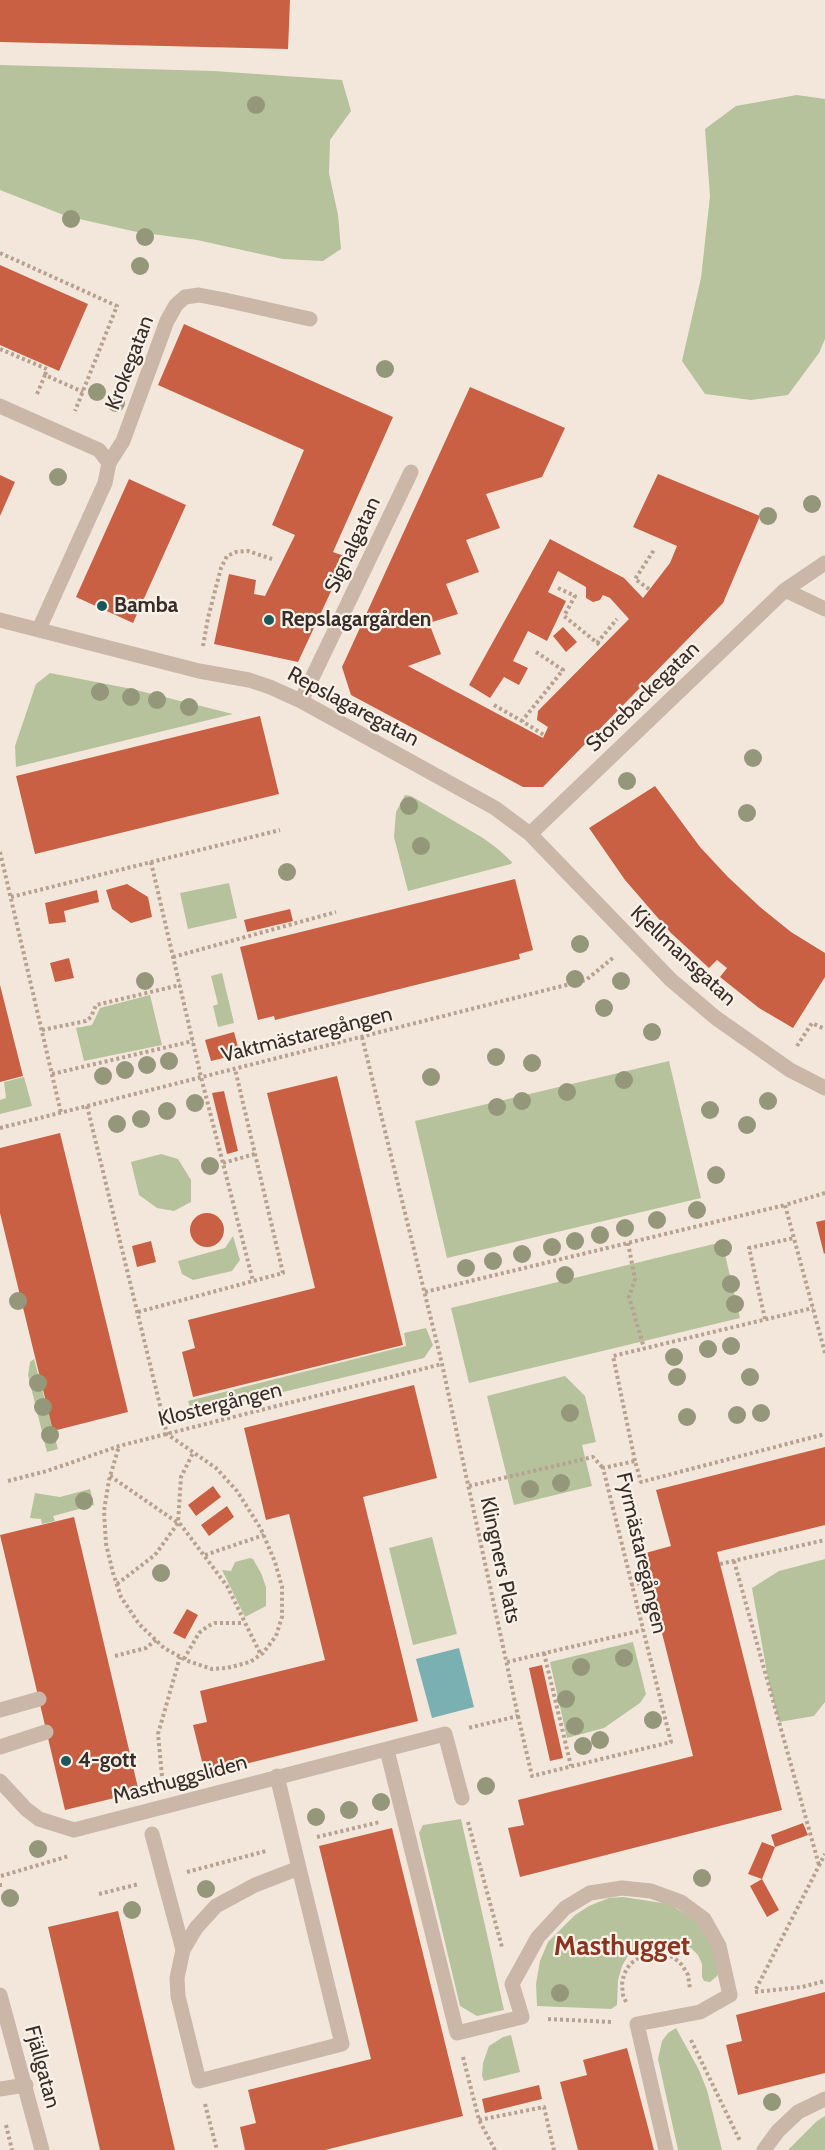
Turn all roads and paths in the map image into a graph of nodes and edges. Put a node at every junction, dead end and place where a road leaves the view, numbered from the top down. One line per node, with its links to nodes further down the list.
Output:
1 (0, 253): 5 (path)
2 (310, 319): 9 (street, Krokegatan)
3 (0, 349): 4 (path)
4 (45, 375): 5 (path); 7 (path)
5 (83, 392): 8 (path)
6 (0, 406): 7 (street)
7 (27, 418): 8 (street)
8 (66, 434): 9 (street)
9 (109, 463): 20 (street, Krokegatan)
10 (411, 472): 23 (street, Signalgatan)
11 (654, 550): 15 (path)
12 (272, 558): 22 (path)
13 (825, 563): 16 (street, Storebackegatan)
14 (558, 588): 18 (path)
15 (649, 589)
16 (785, 590): 17 (street); 28 (street, Storebackegatan)
17 (825, 609)
18 (617, 619)
19 (0, 620): 20 (street, Repslagaregatan)
20 (39, 629): 22 (street, Repslagaregatan)
21 (536, 652): 25 (path)
22 (199, 671): 23 (street, Repslagaregatan)
23 (301, 701): 28 (street, Repslagaregatan)
24 (494, 705): 25 (path)
25 (522, 721): 26 (path)
26 (544, 735)
27 (280, 830): 30 (path)
28 (530, 834): 44 (street, Kjellmansgatan)
29 (0, 852): 31 (path)
30 (151, 862): 31 (path); 33 (path)
31 (11, 897): 37 (path)
32 (336, 912): 33 (path)
33 (173, 957): 35 (path)
34 (614, 957): 38 (path, Vaktmästaregången)
35 (180, 985): 37 (path); 39 (path)
36 (825, 1029): 40 (path)
37 (42, 1030): 42 (path)
38 (362, 1037): 41 (path, Vaktmästaregången); 55 (path, Klingners Plats)
39 (193, 1041): 42 (path); 43 (path)
40 (797, 1047)
41 (235, 1069): 43 (path, Vaktmästaregången); 48 (path)
42 (52, 1074): 46 (path)
43 (201, 1077): 45 (path, Vaktmästaregången); 49 (path)
44 (825, 1088)
45 (87, 1106): 46 (path, Vaktmästaregången); 57 (path)
46 (61, 1113): 47 (path, Vaktmästaregången)
47 (0, 1128)
48 (255, 1154): 49 (path); 54 (path)
49 (223, 1163): 54 (path)
50 (825, 1192): 51 (path)
51 (785, 1204): 52 (path); 53 (path)
52 (794, 1238): 56 (path); 58 (path)
53 (628, 1243): 55 (path); 59 (path)
54 (253, 1281): 57 (path)
55 (425, 1292): 61 (path, Klingners Plats)
56 (813, 1308): 58 (path); 60 (path)
57 (138, 1312): 62 (path)
58 (765, 1319): 59 (path)
59 (644, 1348): 66 (path)
60 (825, 1353)
61 (442, 1364): 62 (path, Klostergången); 70 (path, Klingners Plats)
62 (167, 1434): 64 (path, Klostergången); 65 (path)
63 (825, 1434): 66 (path, Fyrmästaregången)
64 (119, 1446): 68 (path); 69 (path, Klostergången)
65 (193, 1453): 71 (path); 72 (path)
66 (635, 1461): 67 (path, Fyrmästaregången)
67 (603, 1468): 70 (path); 79 (path, Fyrmästaregången)
68 (110, 1476): 71 (path); 78 (path)
69 (8, 1481)
70 (469, 1486): 87 (path, Klingners Plats)
71 (178, 1523): 74 (path); 78 (path)
72 (264, 1535): 74 (path); 84 (path)
73 (825, 1539): 75 (path)
74 (205, 1555): 80 (path)
75 (734, 1561): 76 (path); 106 (path)
76 (720, 1564)
77 (648, 1581): 79 (path)
78 (117, 1584): 82 (path)
79 (632, 1585): 81 (path, Fyrmästaregången)
80 (244, 1623): 84 (path); 86 (path)
81 (643, 1630): 83 (path); 95 (path, Fyrmästaregången)
82 (156, 1640): 85 (path); 86 (path)
83 (544, 1653): 87 (path); 95 (path)
84 (261, 1655): 86 (path)
85 (115, 1656)
86 (182, 1658): 96 (path)
87 (507, 1662): 90 (path, Klingners Plats)
88 (39, 1699): 89 (street)
89 (0, 1710)
90 (518, 1716): 91 (path); 98 (path, Klingners Plats)
91 (473, 1727)
92 (46, 1732): 93 (street)
93 (0, 1747)
94 (387, 1749): 97 (street, Masthuggsliden); 100 (street, Masthuggsliden); 101 (street)
95 (571, 1766): 98 (path, Fyrmästaregången)
96 (162, 1776)
97 (277, 1776): 99 (street, Masthuggsliden); 103 (street)
98 (532, 1776)
99 (0, 1781)
100 (462, 1798): 113 (path)
101 (403, 1816): 103 (path); 120 (street)
102 (152, 1834): 109 (street)
103 (293, 1843): 107 (street); 109 (path)
104 (77, 1853): 108 (path)
105 (825, 1854): 106 (path)
106 (819, 1864): 114 (path)
107 (299, 1868): 111 (street); 121 (street)
108 (1, 1876)
109 (164, 1878): 110 (path); 111 (street)
110 (99, 1894)
111 (183, 1950): 121 (street)
112 (825, 1982): 114 (path)
113 (512, 1984): 116 (street); 118 (street)
114 (754, 1992): 116 (path)
115 (0, 1995): 122 (street, Fjällgatan)
116 (730, 1995): 117 (street)
117 (680, 2016): 119 (street); 119 (path); 131 (path)
118 (522, 2017): 119 (path); 120 (street)
119 (643, 2023): 130 (street)
120 (457, 2033): 125 (path)
121 (199, 2081): 127 (path)
122 (26, 2085): 123 (street); 126 (street, Fjällgatan)
123 (0, 2089)
124 (825, 2098): 132 (street)
125 (479, 2120): 128 (path); 129 (path)
126 (42, 2150)
127 (217, 2150)
128 (495, 2150)
129 (554, 2150)
130 (666, 2150)
131 (744, 2150)
132 (764, 2150)

